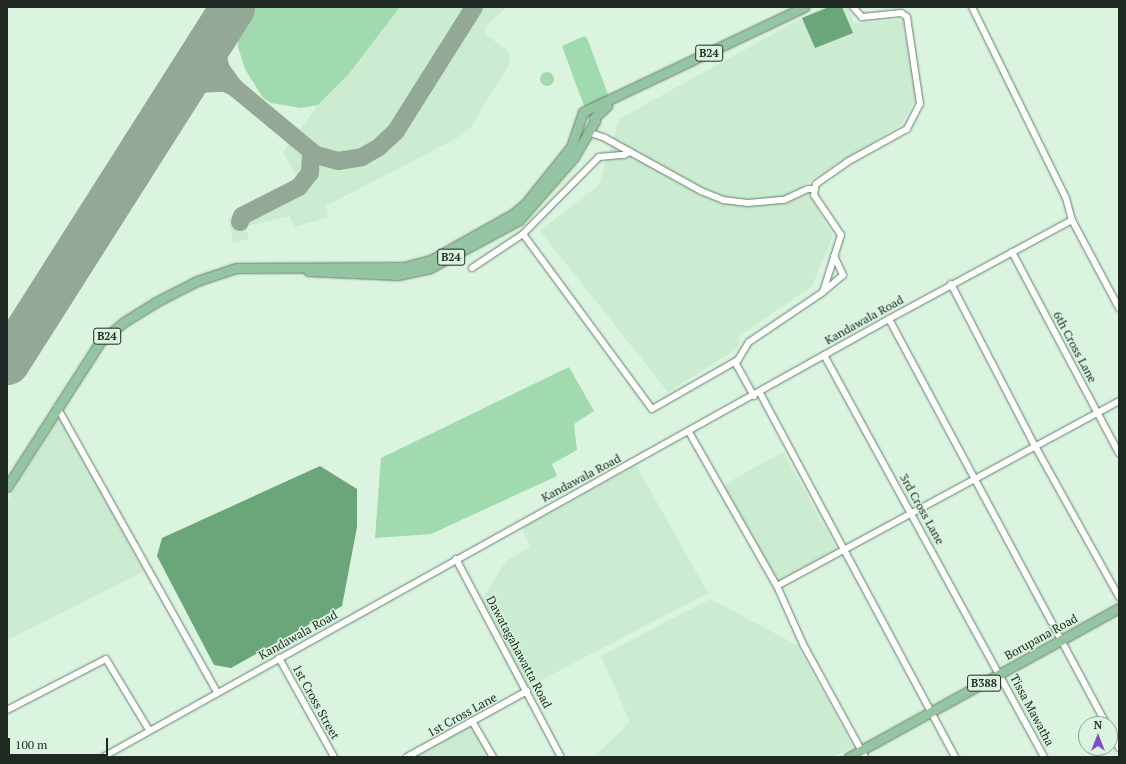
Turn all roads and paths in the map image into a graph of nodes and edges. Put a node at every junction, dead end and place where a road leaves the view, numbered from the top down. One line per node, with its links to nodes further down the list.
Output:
1 (804, 7): 4 (main road, B24)
2 (853, 7): 9 (street)
3 (972, 7): 10 (street)
4 (615, 99): 5 (main road, B24); 14 (main road, B24)
5 (595, 121): 6 (main road, B24); 7 (street)
6 (588, 132): 7 (street); 14 (main road, B24)
7 (605, 138): 8 (street)
8 (630, 152): 9 (street); 11 (street)
9 (814, 189): 13 (street)
10 (1072, 220): 12 (street, Kandawala Road); 18 (street)
11 (523, 234): 15 (street); 21 (street)
12 (1012, 252): 16 (street, Kandawala Road); 25 (street, 6th Cross Lane)
13 (834, 256): 17 (street); 17 (street)
14 (270, 267): 24 (main road, B24)
15 (472, 268)
16 (951, 284): 19 (street, Kandawala Road); 27 (street)
17 (823, 292): 21 (street)
18 (1119, 308)
19 (889, 319): 20 (street, Kandawala Road); 29 (street)
20 (824, 355): 22 (street, Kandawala Road); 31 (street, 3rd Cross Lane)
21 (735, 362): 22 (street)
22 (757, 394): 26 (street, Kandawala Road); 32 (street)
23 (1119, 400): 25 (street)
24 (57, 408): 30 (main road, B24); 41 (street)
25 (1097, 413): 27 (street); 28 (street, 6th Cross Lane)
26 (689, 432): 33 (street, Kandawala Road); 34 (street)
27 (1035, 446): 29 (street); 35 (street)
28 (1119, 453)
29 (975, 478): 31 (street); 37 (street)
30 (7, 487)
31 (912, 514): 32 (street); 39 (street, 3rd Cross Lane)
32 (844, 549): 34 (street); 43 (street)
33 (456, 558): 38 (street, Kandawala Road); 40 (street, Dawatagahawatta Road)
34 (776, 586): 47 (street)
35 (1119, 597)
36 (1119, 608): 37 (main road, Borupana Road / B388)
37 (1061, 640): 39 (main road, Borupana Road / B388); 44 (street)
38 (279, 658): 41 (street, Kandawala Road); 49 (street, 1st Cross Street)
39 (1000, 674): 43 (main road, Borupana Road / B388); 55 (street, Tissa Mawatha)
40 (527, 691): 45 (street, 1st Cross Lane); 52 (street, Dawatagahawatta Road)
41 (217, 692): 46 (street, Kandawala Road)
42 (7, 710): 46 (street)
43 (932, 711): 47 (main road, Borupana Road / B388); 54 (street)
44 (1102, 716)
45 (472, 721): 50 (street, 1st Cross Lane); 51 (street)
46 (149, 730): 48 (street, Kandawala Road)
47 (863, 754): 53 (main road, Borupana Road / B388)
48 (103, 757)
49 (334, 757)
50 (408, 757)
51 (494, 757)
52 (561, 757)
53 (849, 757)
54 (955, 757)
55 (1044, 757)

